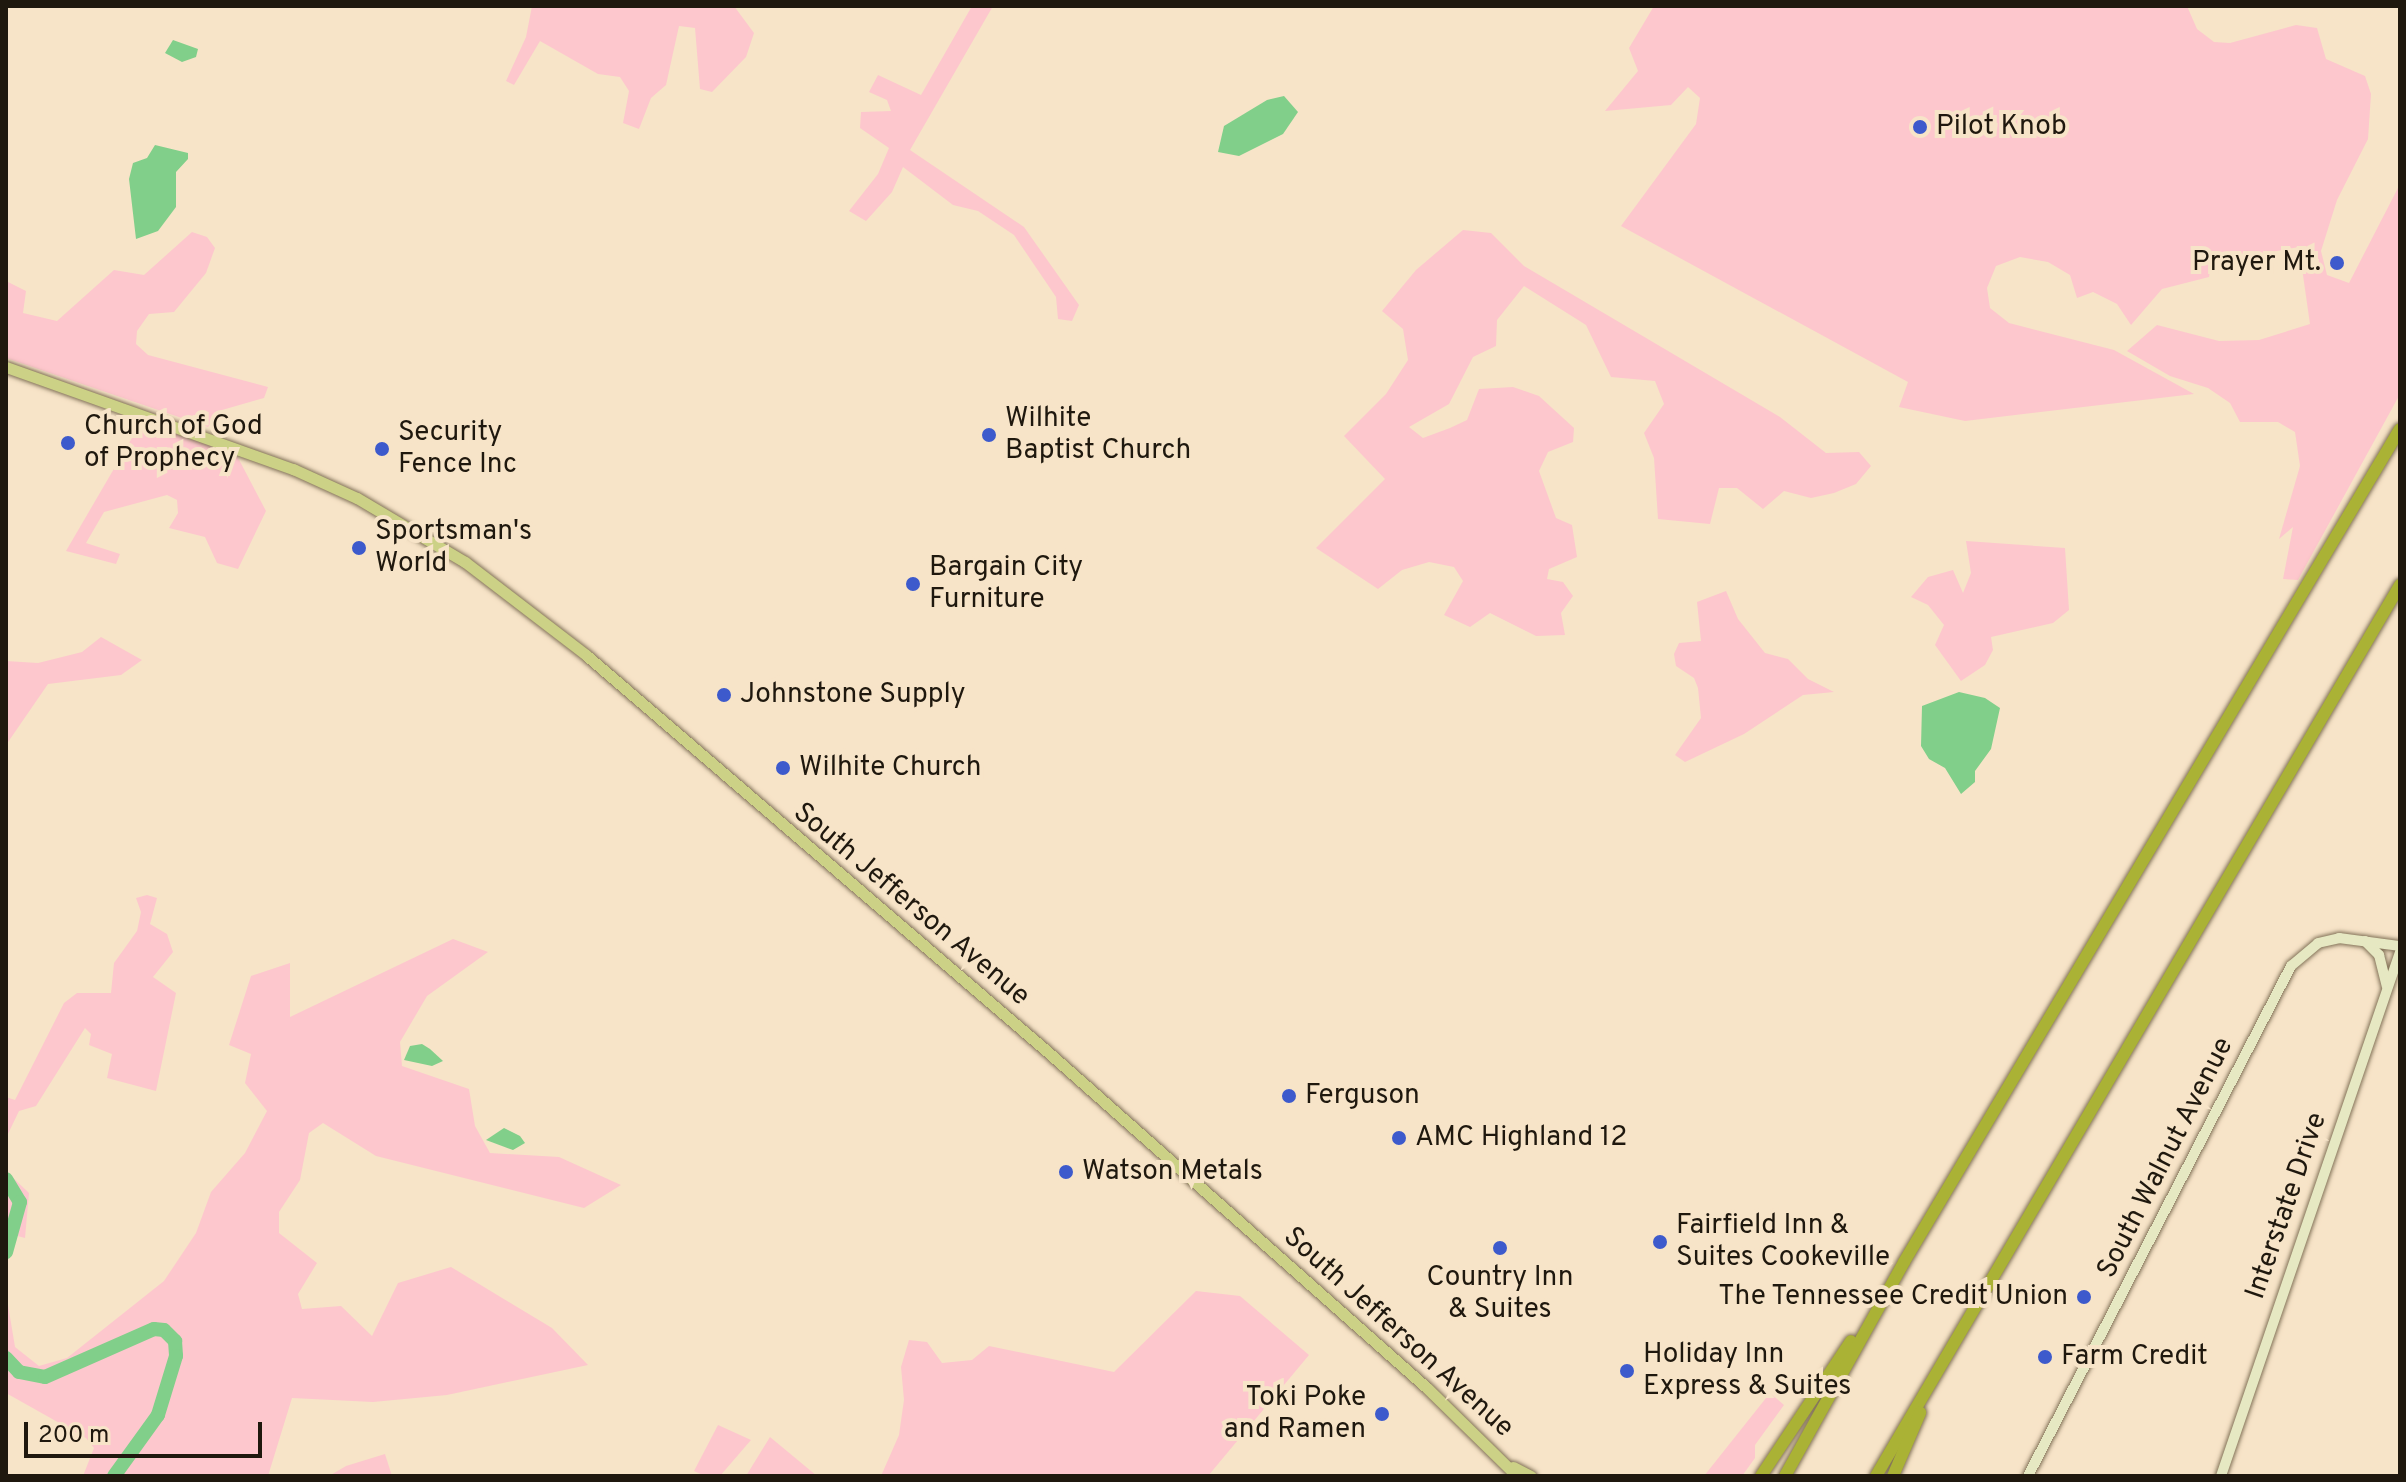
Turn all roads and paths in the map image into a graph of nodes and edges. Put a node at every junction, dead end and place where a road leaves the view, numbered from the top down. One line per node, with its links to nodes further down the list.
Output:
1 (6, 367): 10 (main road, South Jefferson Avenue)
2 (2400, 429): 8 (highway)
3 (2400, 585): 9 (highway)
4 (2364, 939): 5 (street, South Walnut Avenue); 7 (street); 16 (street, South Walnut Avenue)
5 (2400, 946)
6 (2400, 952): 7 (street, Interstate Drive)
7 (2388, 988): 17 (street, Interstate Drive)
8 (1904, 1262): 12 (highway); 13 (highway)
9 (1948, 1348): 14 (highway); 15 (highway)
10 (1515, 1471): 11 (main road, South Jefferson Avenue)
11 (1531, 1476)
12 (1761, 1476)
13 (1785, 1476)
14 (1876, 1476)
15 (1893, 1476)
16 (2028, 1476)
17 (2221, 1476)

